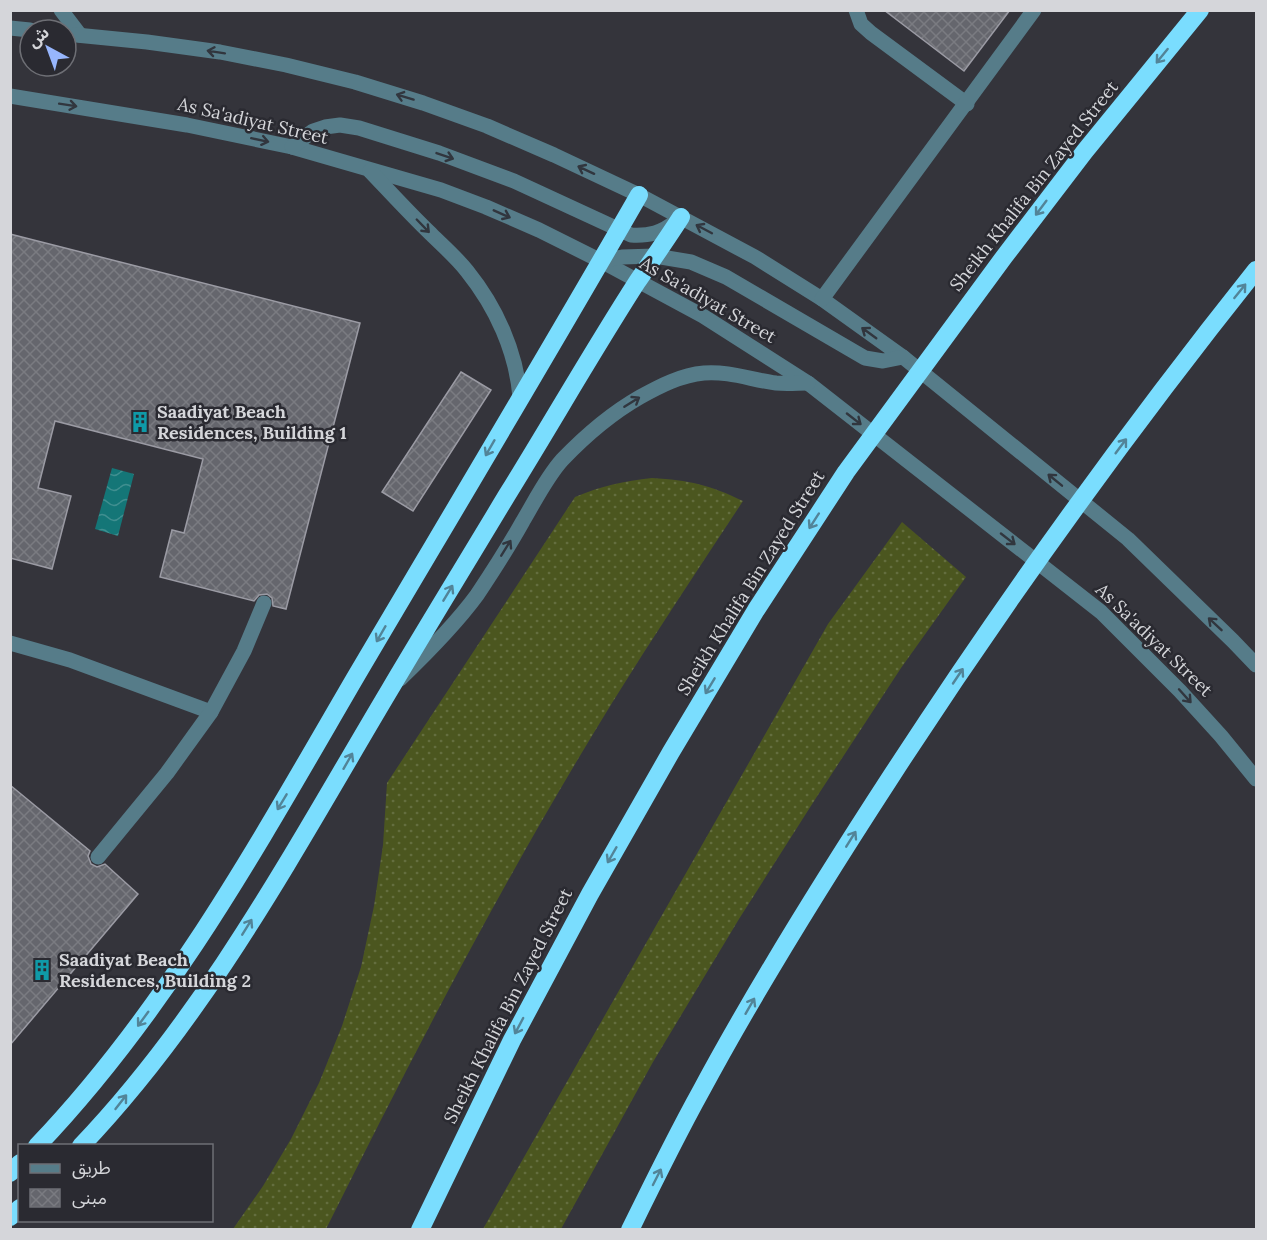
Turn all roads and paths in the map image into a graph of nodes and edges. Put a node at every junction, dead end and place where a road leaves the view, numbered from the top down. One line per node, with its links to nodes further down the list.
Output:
1 (856, 10): 6 (street)
2 (1034, 10): 6 (street)
3 (1200, 10): 29 (highway, Sheikh Khalifa Bin Zayed Street, one-way to 29)
4 (78, 35): 9 (street, one-way to 4)
5 (10, 96): 7 (street, As Sa'adiyat Street, one-way to 7)
6 (966, 104): 16 (street)
7 (292, 147): 8 (street, As Sa'adiyat Street); 11 (street, one-way to 11)
8 (368, 169): 13 (street, As Sa'adiyat Street, one-way to 13); 19 (street, one-way to 19)
9 (639, 195): 10 (street); 11 (highway)
10 (681, 217): 11 (street); 12 (highway); 16 (street, one-way to 10)
11 (619, 230): 13 (highway)
12 (655, 256): 13 (street); 15 (highway); 17 (street)
13 (601, 261): 15 (street, As Sa'adiyat Street); 19 (highway)
14 (1257, 270): 30 (highway, one-way to 14)
15 (638, 280): 18 (street, As Sa'adiyat Street); 23 (highway, one-way to 15)
16 (822, 299): 17 (street, one-way to 16)
17 (903, 357): 22 (street, one-way to 17)
18 (808, 383): 23 (street, one-way to 18); 25 (street, As Sa'adiyat Street, one-way to 25)
19 (520, 398): 27 (highway, one-way to 27)
20 (264, 603): 24 (street)
21 (10, 643): 24 (street)
22 (1257, 665)
23 (390, 690): 28 (highway, one-way to 23)
24 (211, 712): 26 (street)
25 (1257, 778)
26 (98, 857)
27 (39, 1144)
28 (83, 1144)
29 (420, 1230)
30 (630, 1230)

